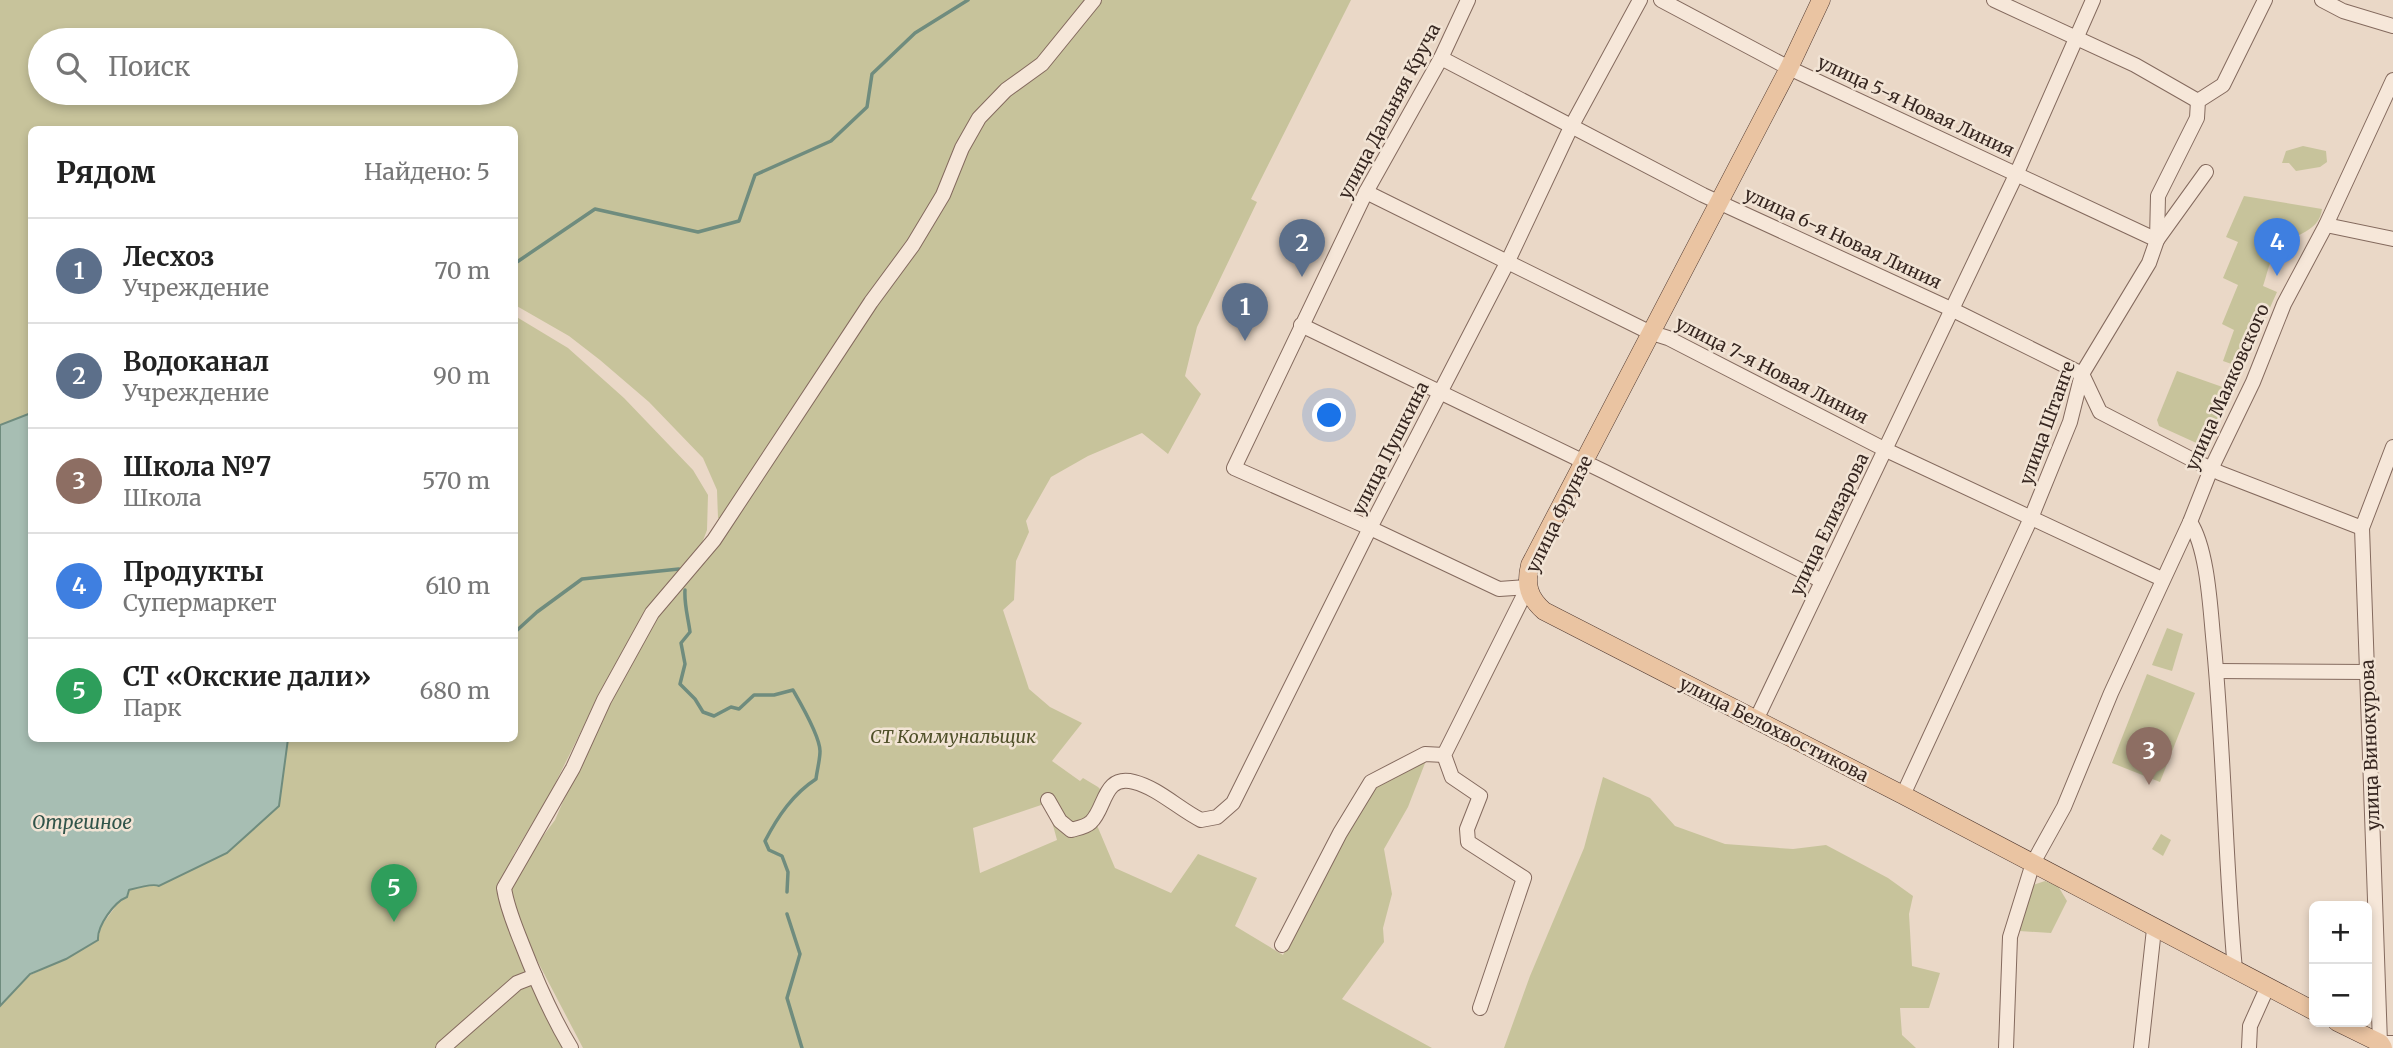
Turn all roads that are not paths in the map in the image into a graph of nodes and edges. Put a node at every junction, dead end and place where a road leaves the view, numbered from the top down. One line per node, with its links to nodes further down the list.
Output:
1 (1094, 0): 51 (street)
2 (1468, 0): 12 (street, улица Дальняя Круча)
3 (1640, 0): 16 (street, улица Пушкина)
4 (1661, 0): 13 (street, улица 5-я Новая Линия)
5 (1821, 0): 13 (main road, улица Фрунзе)
6 (1994, 0): 11 (street)
7 (2093, 0): 11 (street, улица Елизарова)
8 (2265, 0): 15 (street)
9 (2322, 0): 10 (street)
10 (2393, 26)
11 (2076, 38): 15 (street); 18 (street, улица Елизарова)
12 (1441, 58): 16 (street, улица 6-я Новая Линия); 19 (street, улица Дальняя Круча)
13 (1789, 68): 18 (street, улица 5-я Новая Линия); 20 (main road, улица Фрунзе)
14 (2393, 80): 21 (street, улица Маяковского)
15 (2198, 101): 23 (street, улица Штанге)
16 (1572, 127): 20 (street, улица 6-я Новая Линия); 24 (street, улица Пушкина)
17 (2206, 172): 23 (street)
18 (2016, 175): 23 (street, улица 5-я Новая Линия); 25 (street, улица Елизарова)
19 (1366, 192): 24 (street, улица 7-я Новая Линия); 26 (street, улица Дальняя Круча)
20 (1718, 201): 25 (street, улица 6-я Новая Линия); 27 (main road, улица Фрунзе)
21 (2326, 225): 22 (street); 33 (street, улица Маяковского)
22 (2393, 239)
23 (2157, 240): 28 (street, улица Штанге)
24 (1508, 261): 27 (street, улица 7-я Новая Линия); 29 (street, улица Пушкина)
25 (1951, 309): 28 (street, улица 6-я Новая Линия); 31 (street, улица Елизарова)
26 (1301, 325): 29 (street); 36 (street, улица Дальняя Круча)
27 (1649, 332): 31 (street, улица 7-я Новая Линия); 32 (main road, улица Фрунзе)
28 (2082, 374): 33 (street); 34 (street, улица Штанге)
29 (1440, 392): 32 (street); 36 (street, улица Пушкина)
30 (2393, 447): 37 (street, улица Винокурова)
31 (1886, 450): 34 (street, улица 7-я Новая Линия); 39 (street, улица Елизарова)
32 (1583, 463): 39 (street); 40 (main road, улица Фрунзе)
33 (2211, 469): 35 (street, улица Маяковского); 37 (street)
34 (2031, 518): 38 (street, улица 7-я Новая Линия); 45 (street, улица Штанге)
35 (2190, 522): 38 (street, улица Маяковского); 41 (street)
36 (1370, 528): 40 (street); 46 (street, улица Пушкина)
37 (2362, 528): 42 (street, улица Винокурова)
38 (2162, 579): 47 (street, улица Маяковского)
39 (1822, 581): 43 (street, улица Елизарова)
40 (1528, 587): 43 (main road, улица Белохвостикова); 44 (street, улица Фрунзе)
41 (2217, 671): 42 (street); 50 (street)
42 (2368, 672): 56 (street, улица Винокурова)
43 (1756, 720): 45 (main road, улица Белохвостикова)
44 (1444, 755): 49 (street); 53 (street)
45 (1903, 795): 47 (main road, улица Белохвостикова)
46 (1048, 800)
47 (2033, 863): 48 (main road, улица Белохвостикова); 59 (street, улица Маяковского)
48 (2154, 929): 50 (main road, улица Белохвостикова); 60 (street)
49 (1282, 945)
50 (2235, 970): 52 (main road, улица Белохвостикова)
51 (535, 976): 57 (street); 58 (street)
52 (2267, 988): 54 (main road, улица Белохвостикова); 61 (street)
53 (1480, 1008)
54 (2309, 1009)
55 (2347, 1027): 56 (main road)
56 (2385, 1045)
57 (443, 1048)
58 (570, 1048)
59 (2006, 1048)
60 (2141, 1048)
61 (2249, 1048)

